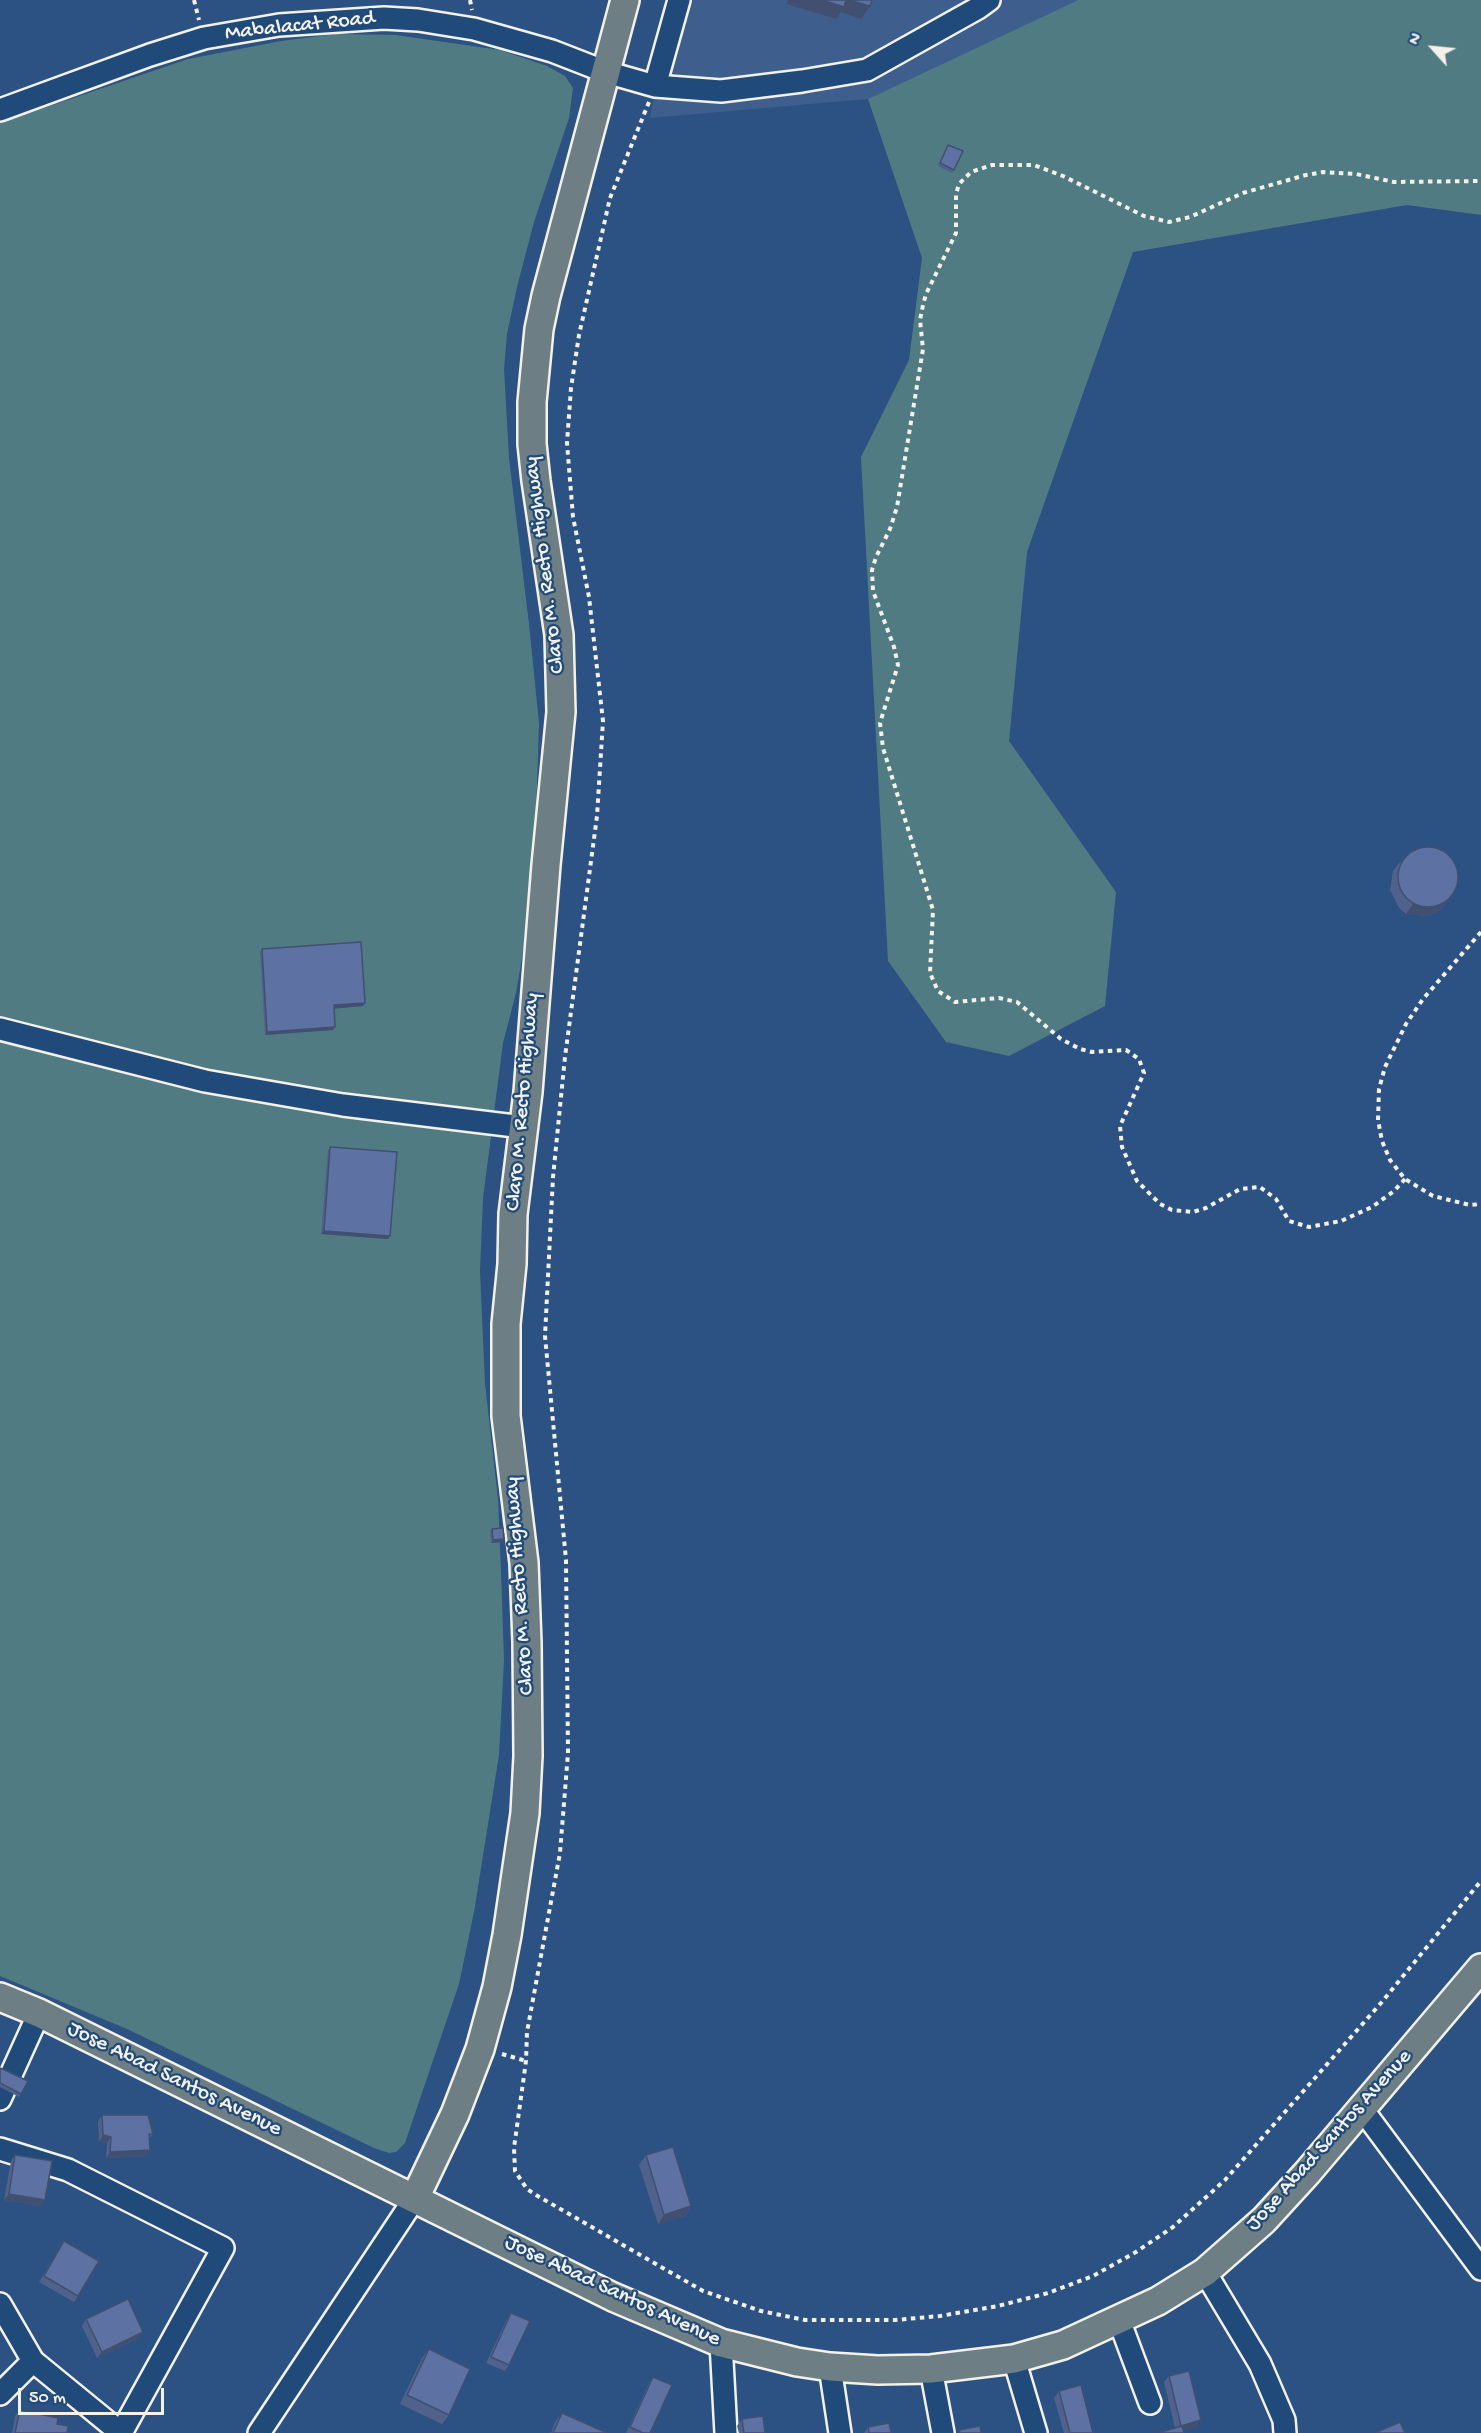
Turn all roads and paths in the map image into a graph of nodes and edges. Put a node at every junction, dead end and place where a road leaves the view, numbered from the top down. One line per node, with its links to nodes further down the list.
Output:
1 (625, 0): 4 (main road, Claro M. Recto Highway)
2 (679, 0): 5 (street)
3 (989, 0): 5 (street, Mabalacat Road)
4 (606, 72): 5 (street, Mabalacat Road); 6 (street, Mabalacat Road); 10 (main road, Claro M. Recto Highway)
5 (655, 86): 13 (path)
6 (0, 110)
7 (1481, 181): 11 (path)
8 (1481, 932): 11 (path)
9 (0, 1029): 10 (street)
10 (523, 1127): 20 (main road, Claro M. Recto Highway)
11 (1405, 1179): 12 (path)
12 (1481, 1204)
13 (1481, 1881)
14 (1481, 1968): 18 (main road, Jose Abad Santos Avenue)
15 (0, 1997): 16 (main road, Jose Abad Santos Avenue)
16 (39, 2013): 17 (street); 20 (main road, Jose Abad Santos Avenue)
17 (0, 2099)
18 (1362, 2109): 21 (street); 22 (main road, Jose Abad Santos Avenue)
19 (0, 2149): 32 (street)
20 (415, 2198): 25 (main road, Jose Abad Santos Avenue); 33 (street)
21 (1481, 2269)
22 (1206, 2272): 24 (main road, Jose Abad Santos Avenue); 38 (street)
23 (0, 2304): 27 (street)
24 (1119, 2320): 26 (main road, Jose Abad Santos Avenue); 31 (street)
25 (721, 2343): 28 (main road, Jose Abad Santos Avenue); 34 (street)
26 (1014, 2359): 29 (main road, Jose Abad Santos Avenue); 37 (street)
27 (33, 2361): 30 (street); 32 (street)
28 (830, 2367): 29 (main road, Jose Abad Santos Avenue); 35 (street)
29 (931, 2369): 36 (street)
30 (0, 2394)
31 (1150, 2403)
32 (121, 2433)
33 (259, 2433)
34 (726, 2433)
35 (840, 2433)
36 (943, 2433)
37 (1036, 2433)
38 (1285, 2433)

